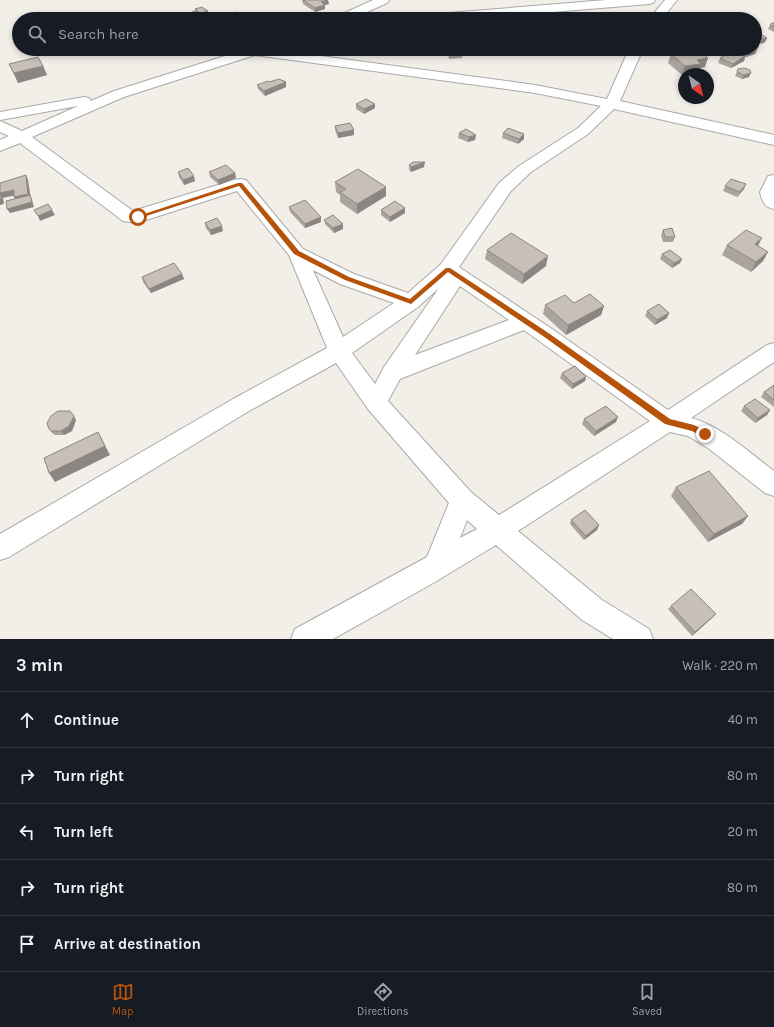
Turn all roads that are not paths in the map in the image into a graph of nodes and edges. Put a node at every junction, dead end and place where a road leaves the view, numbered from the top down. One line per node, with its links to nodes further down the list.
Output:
1 (383, 0): 4 (street)
2 (649, 0): 5 (street)
3 (672, 0): 6 (street)
4 (357, 12)
5 (507, 12)
6 (661, 12)
7 (238, 56): 10 (street)
8 (300, 56): 11 (street)
9 (633, 56): 11 (street)
10 (119, 94): 12 (street); 14 (street)
11 (611, 104): 15 (street); 20 (street)
12 (0, 116)
13 (0, 126): 14 (street)
14 (22, 137): 16 (street); 19 (street)
15 (774, 140)
16 (0, 146)
17 (774, 180): 18 (street)
18 (774, 204)
19 (297, 253): 21 (street); 23 (street)
20 (453, 272): 21 (street); 22 (street); 25 (street)
21 (411, 302): 23 (street)
22 (526, 321): 25 (street); 27 (street)
23 (339, 351): 26 (street); 31 (street)
24 (774, 351): 27 (street)
25 (392, 373): 26 (street)
26 (376, 403): 29 (street)
27 (668, 422): 28 (street); 30 (street)
28 (774, 485)
29 (462, 500): 30 (street); 32 (street)
30 (497, 530): 32 (street); 34 (street)
31 (0, 548)
32 (437, 566): 33 (street)
33 (305, 639)
34 (639, 639)

